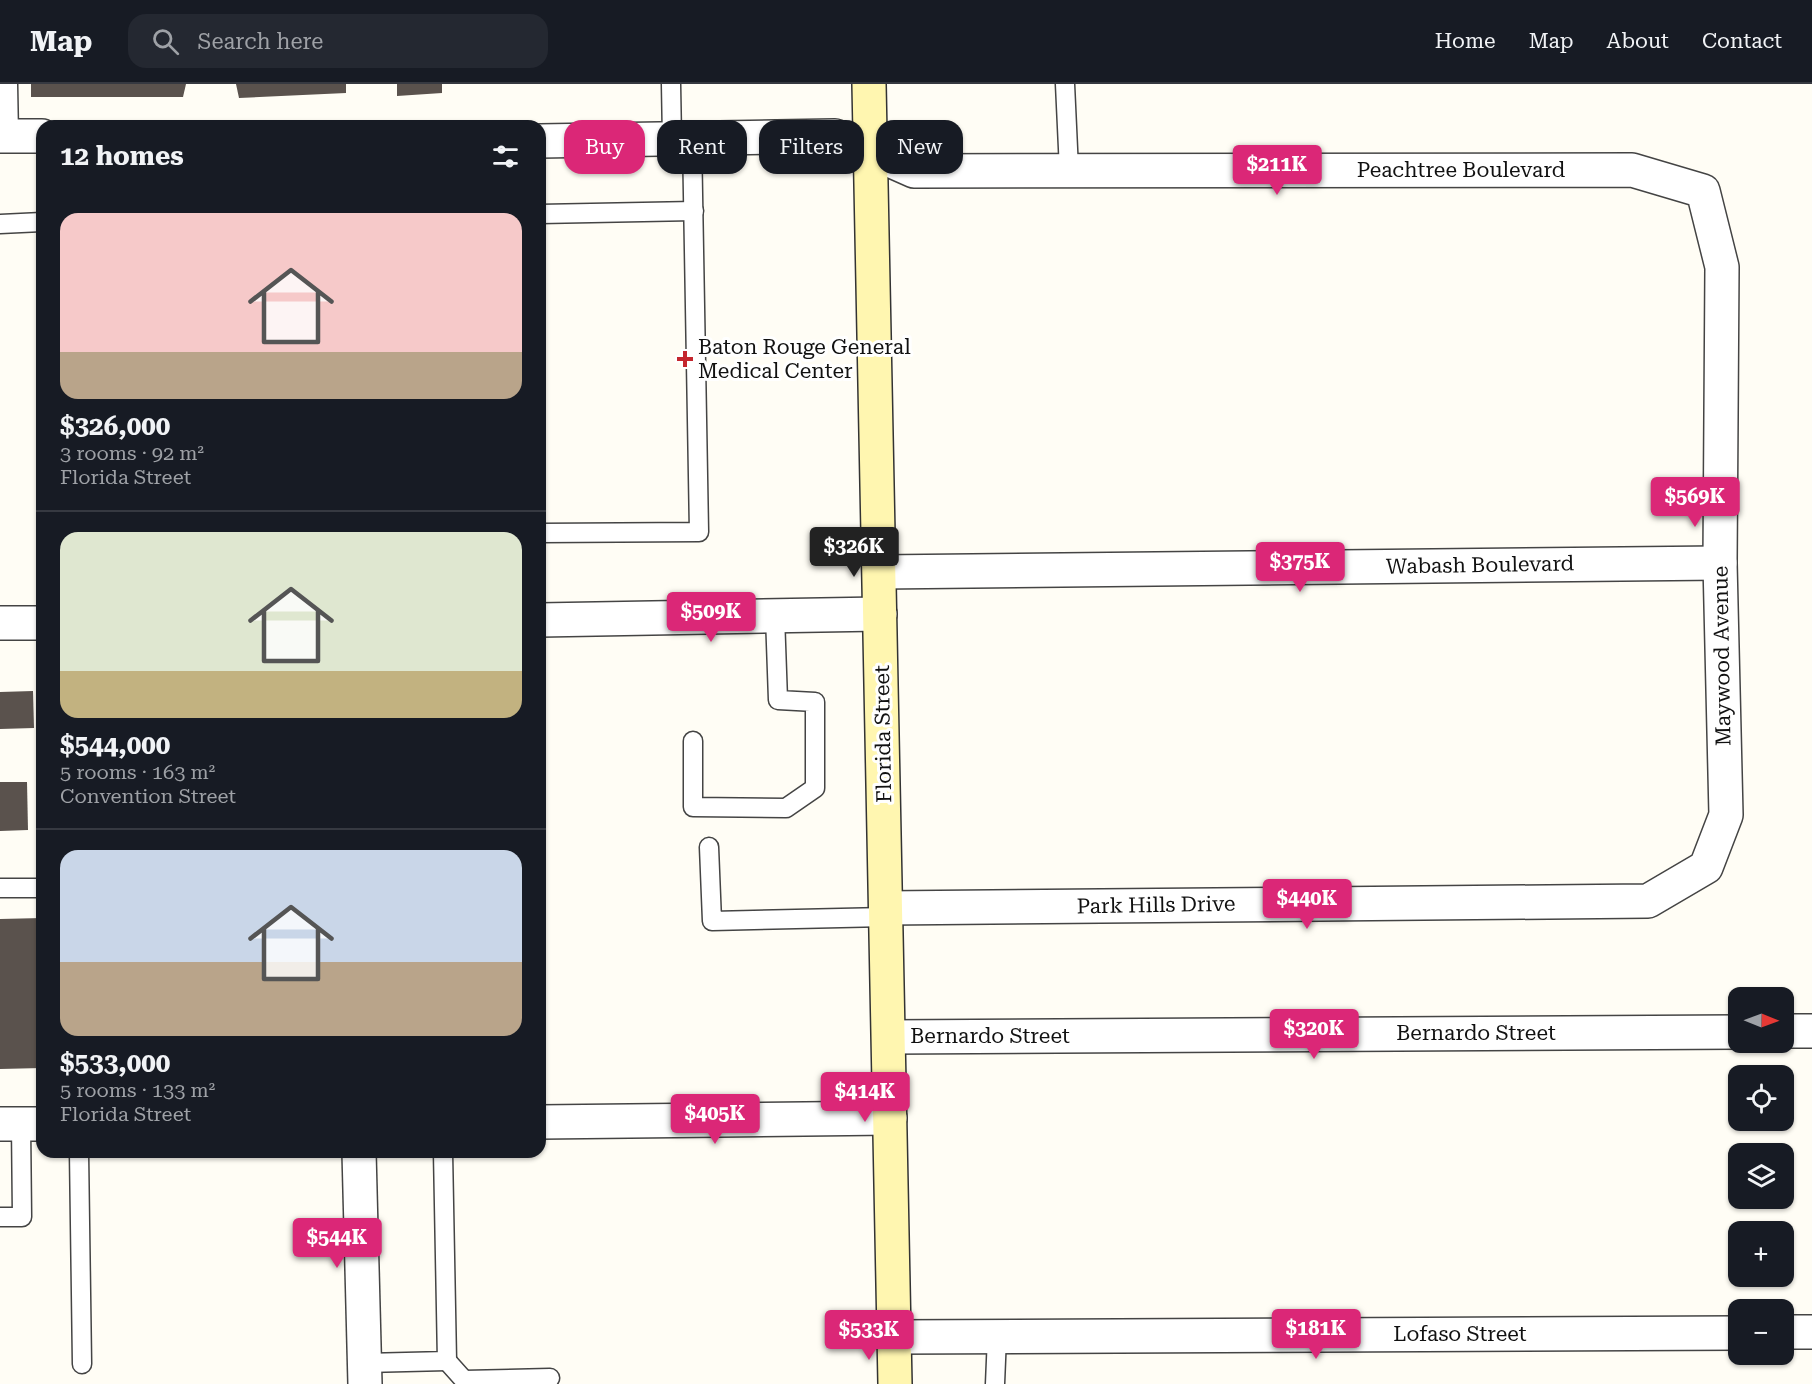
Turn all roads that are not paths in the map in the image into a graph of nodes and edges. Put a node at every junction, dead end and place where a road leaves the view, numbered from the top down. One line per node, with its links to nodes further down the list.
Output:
1 (9, 84): 6 (lane)
2 (671, 84): 5 (lane)
3 (868, 84): 11 (main road, Florida Street)
4 (1065, 84): 12 (lane)
5 (678, 120)
6 (4, 136): 7 (street)
7 (36, 136)
8 (747, 138): 11 (street, Peachtree Boulevard)
9 (657, 139): 10 (street, Peachtree Boulevard)
10 (546, 141)
11 (870, 151): 12 (street, Peachtree Boulevard); 21 (main road, Florida Street)
12 (1069, 170): 14 (street, Peachtree Boulevard)
13 (688, 174): 15 (lane)
14 (1703, 191): 20 (street, Maywood Avenue)
15 (694, 211): 16 (lane); 19 (lane)
16 (546, 214)
17 (36, 222): 18 (lane)
18 (0, 224)
19 (546, 533)
20 (1720, 562): 21 (street, Wabash Boulevard); 29 (street, Maywood Avenue)
21 (880, 572): 22 (main road, Florida Street)
22 (880, 614): 23 (street); 32 (main road, Florida Street)
23 (775, 616): 24 (street); 27 (lane)
24 (546, 620)
25 (0, 623): 26 (street)
26 (36, 623)
27 (693, 741)
28 (709, 848): 32 (lane)
29 (1706, 867): 32 (street, Park Hills Drive)
30 (0, 888): 31 (lane)
31 (36, 888)
32 (886, 912): 36 (main road, Florida Street)
33 (1794, 1031): 34 (street)
34 (1812, 1031)
35 (1728, 1032): 36 (street, Bernardo Street)
36 (889, 1037): 37 (main road, Florida Street)
37 (890, 1118): 38 (street); 48 (main road, Florida Street)
38 (546, 1122)
39 (21, 1124): 43 (lane)
40 (80, 1158): 50 (lane)
41 (359, 1158): 51 (street)
42 (443, 1158): 49 (lane)
43 (0, 1217)
44 (1794, 1332): 45 (street)
45 (1812, 1332)
46 (1728, 1333): 47 (street, Lofaso Street)
47 (997, 1336): 48 (street, Lofaso Street); 54 (lane)
48 (894, 1337): 53 (main road, Florida Street)
49 (447, 1360): 51 (lane); 52 (lane)
50 (82, 1364)
51 (365, 1373)
52 (550, 1378)
53 (895, 1384)
54 (995, 1384)

